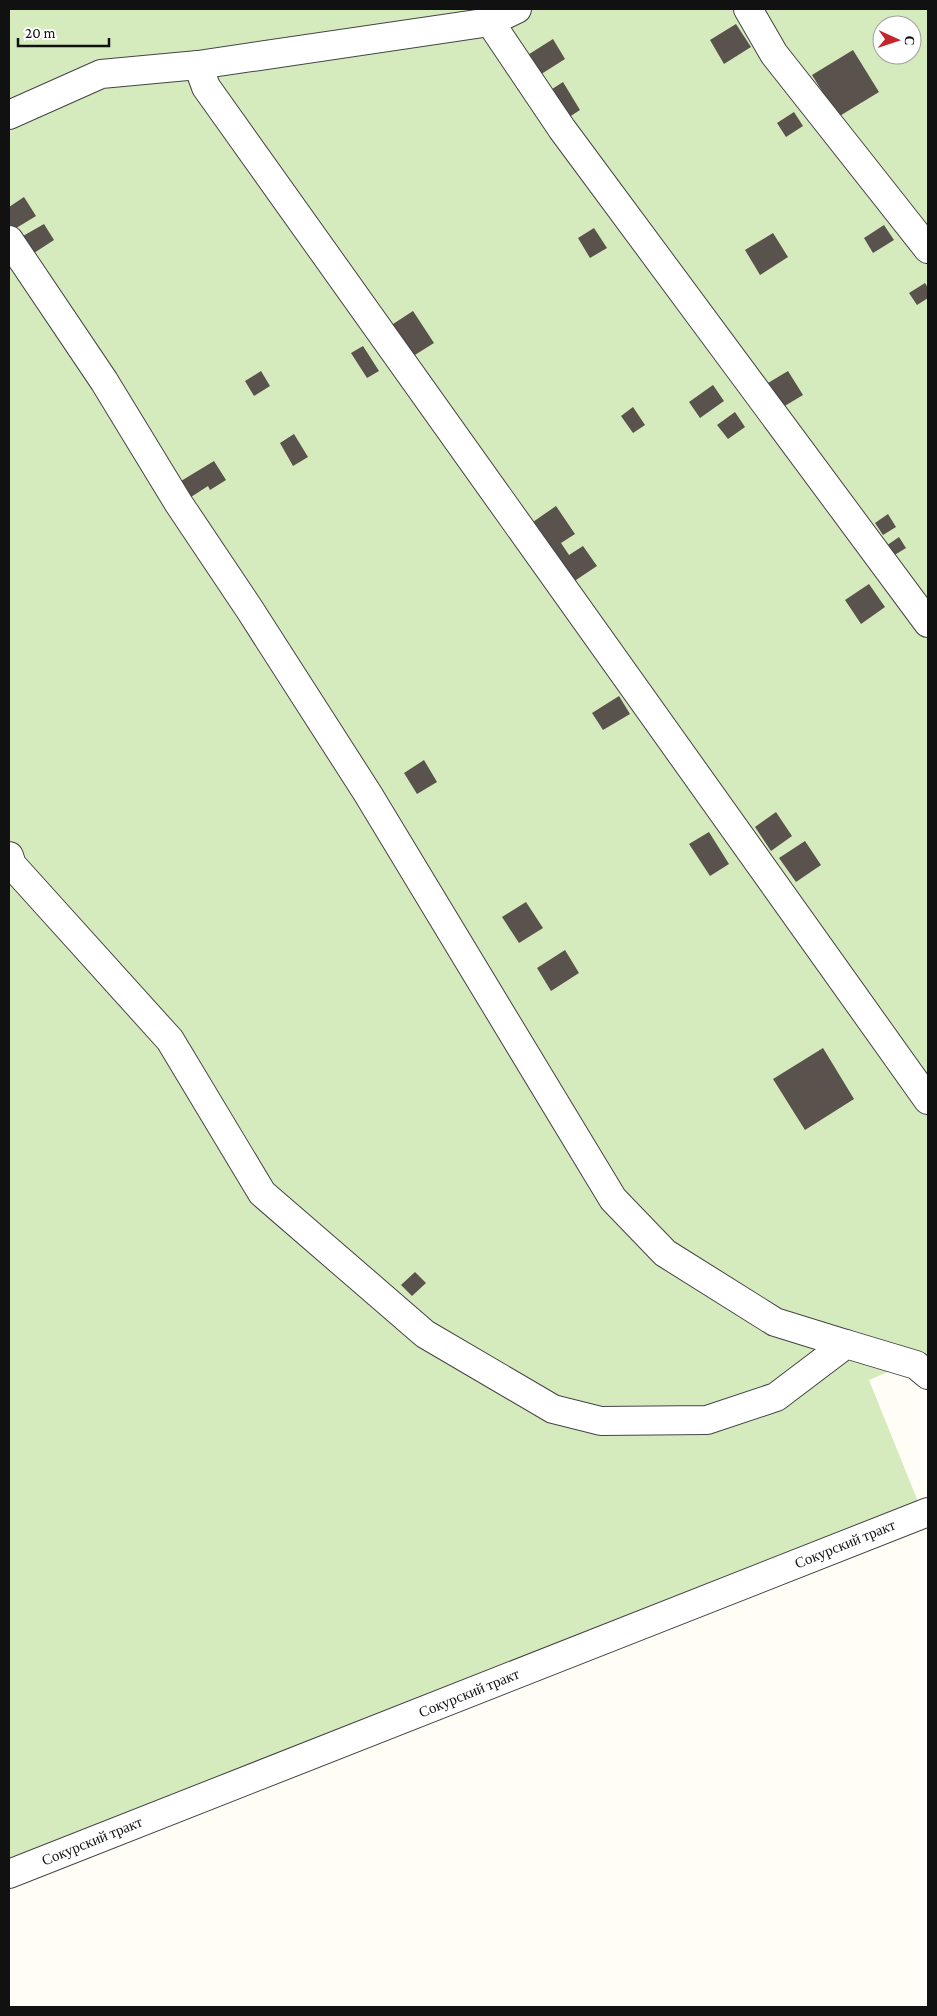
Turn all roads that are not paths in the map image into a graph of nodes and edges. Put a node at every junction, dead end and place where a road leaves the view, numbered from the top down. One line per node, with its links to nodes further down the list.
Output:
1 (518, 9): 3 (street)
2 (748, 9): 7 (street)
3 (490, 22): 4 (street); 8 (street)
4 (198, 65): 5 (street); 10 (street)
5 (9, 115)
6 (9, 240): 11 (street)
7 (928, 249)
8 (928, 623)
9 (9, 856): 11 (street)
10 (928, 1100)
11 (846, 1344): 12 (street)
12 (928, 1374)
13 (928, 1512): 14 (street, Сокурский тракт)
14 (9, 1874)

